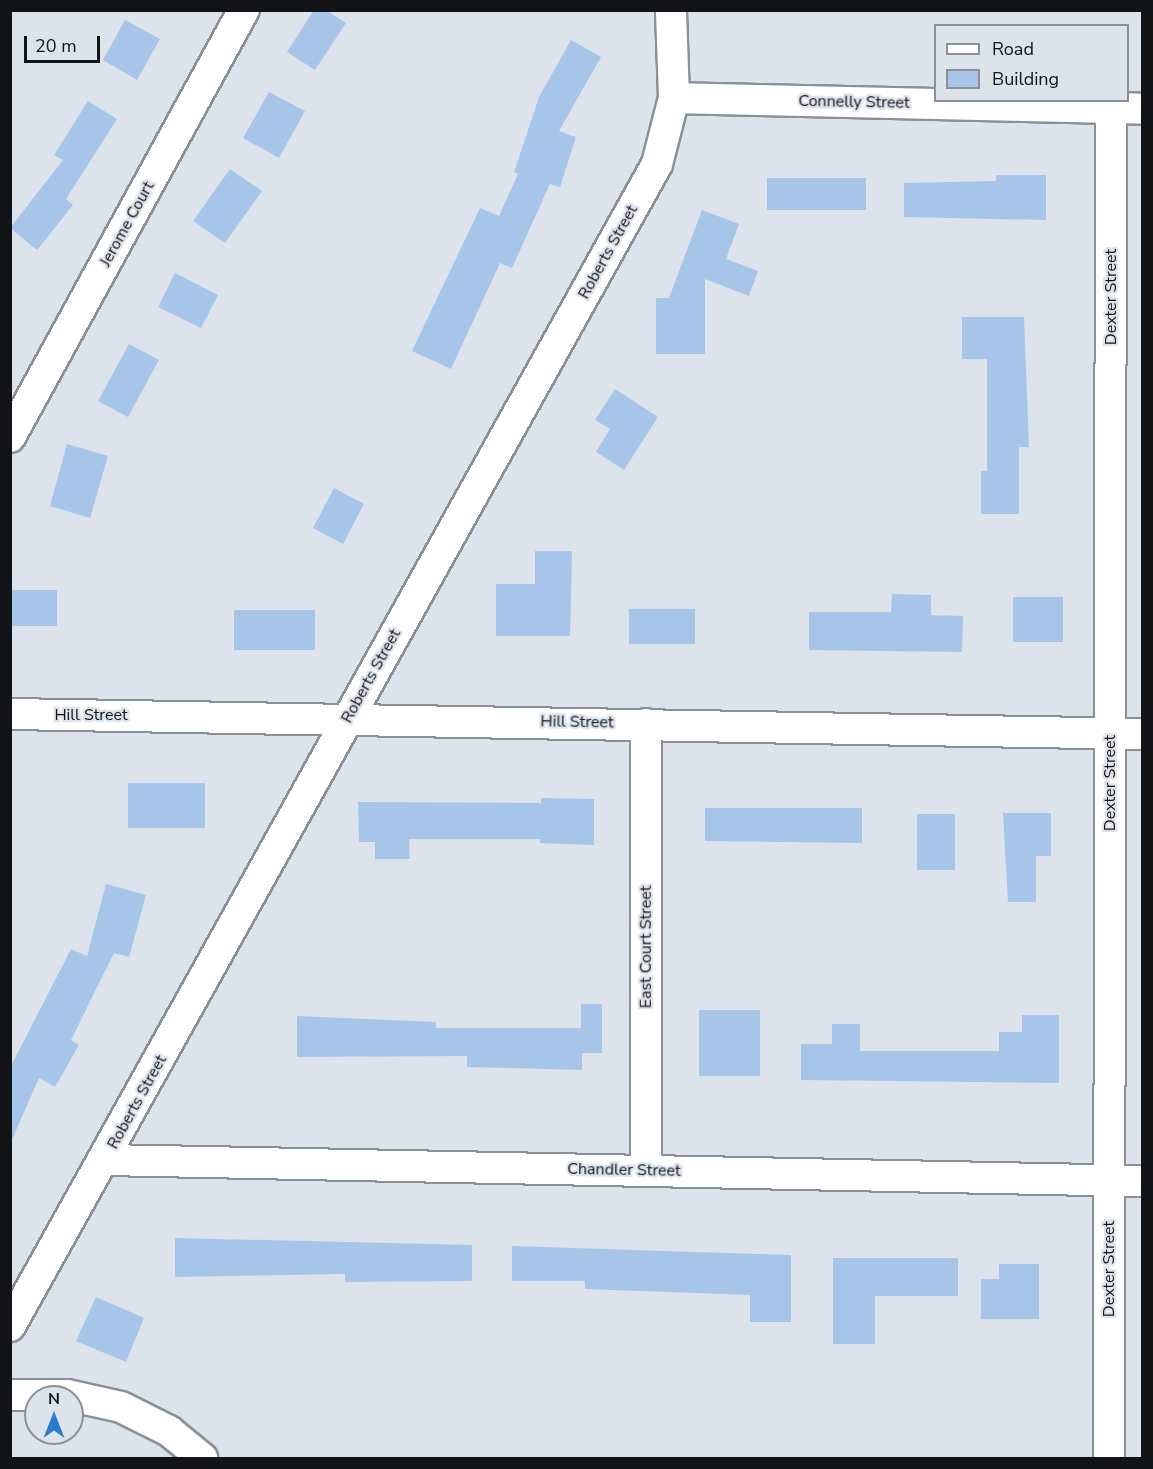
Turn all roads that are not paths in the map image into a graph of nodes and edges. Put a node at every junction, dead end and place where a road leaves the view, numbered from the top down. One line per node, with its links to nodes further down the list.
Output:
1 (244, 10): 6 (street, Jerome Court)
2 (671, 10): 3 (street, Roberts Street)
3 (674, 98): 4 (street, Connelly Street); 8 (street, Roberts Street)
4 (1111, 108): 5 (street, Connelly Street); 10 (street, Dexter Street)
5 (1143, 109)
6 (10, 437)
7 (10, 714): 8 (street, Hill Street)
8 (349, 716): 9 (street, Hill Street); 12 (street, Roberts Street)
9 (646, 724): 10 (street, Hill Street); 13 (street, East Court Street)
10 (1111, 734): 11 (street, Hill Street); 14 (street, Dexter Street)
11 (1143, 734)
12 (105, 1160): 13 (street, Chandler Street); 16 (street, Roberts Street)
13 (646, 1170): 14 (street, Chandler Street)
14 (1108, 1180): 15 (street, Chandler Street); 19 (street, Dexter Street)
15 (1143, 1180)
16 (10, 1326)
17 (10, 1395): 18 (street)
18 (202, 1458)
19 (1109, 1458)

